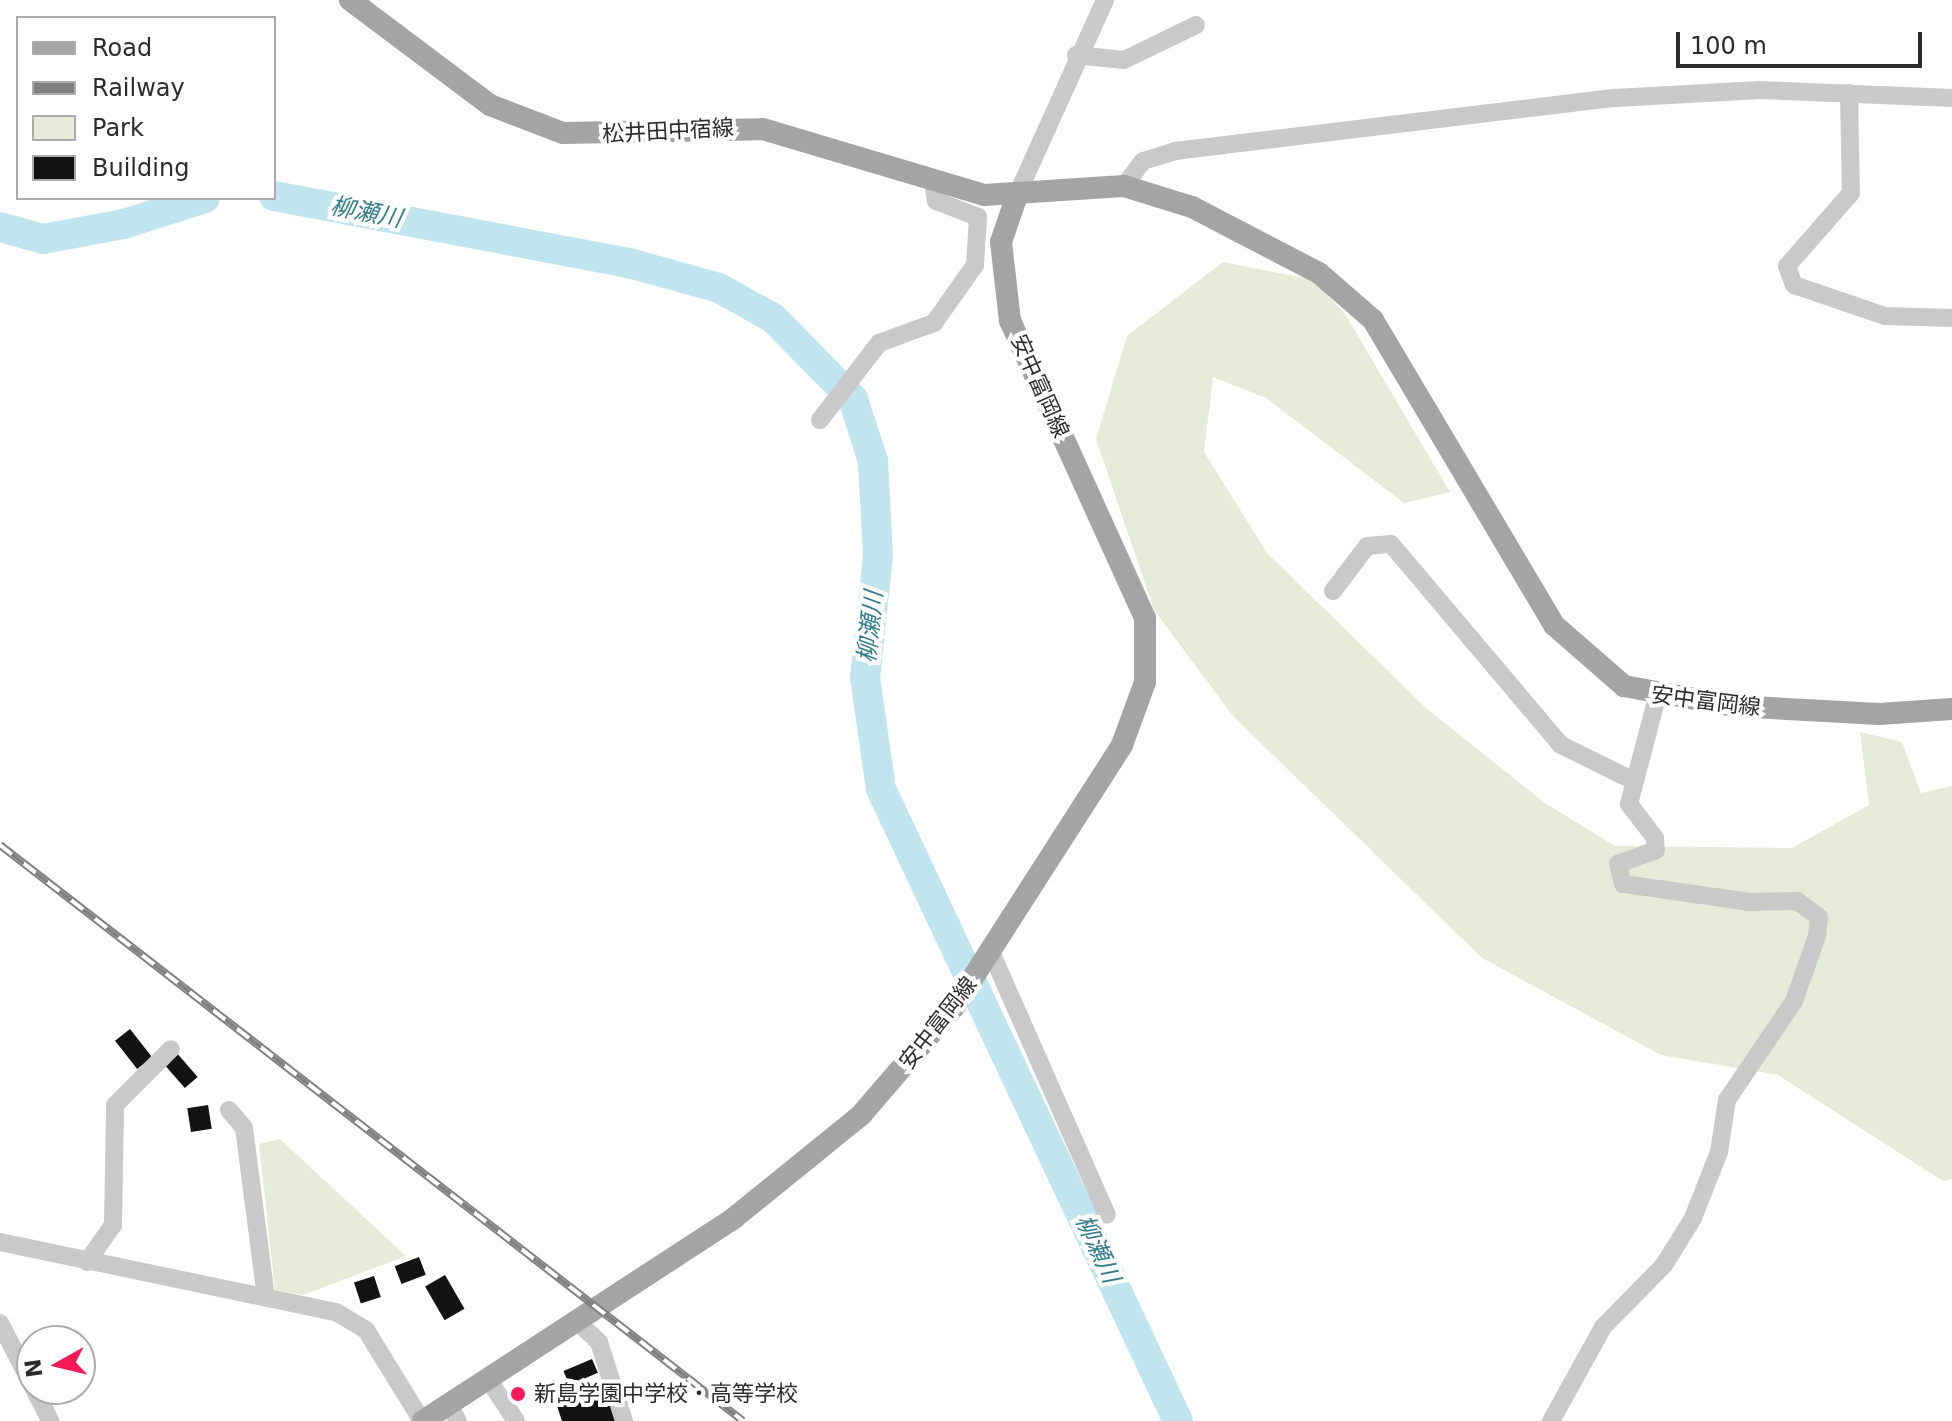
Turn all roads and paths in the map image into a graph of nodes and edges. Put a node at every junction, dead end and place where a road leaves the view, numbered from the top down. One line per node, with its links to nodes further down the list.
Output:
1 (350, 0): 7 (main road, 松井田中宿線)
2 (1105, 0): 4 (street)
3 (1196, 25): 4 (street)
4 (1076, 55): 9 (street)
5 (1849, 93): 6 (street); 8 (street); 10 (street)
6 (1952, 98)
7 (933, 182): 9 (main road, 松井田中宿線); 11 (street)
8 (1124, 186): 9 (main road, 安中富岡線); 13 (main road, 安中富岡線)
9 (1017, 195): 16 (main road, 安中富岡線)
10 (1952, 318)
11 (820, 420)
12 (1333, 591): 15 (street)
13 (1657, 697): 14 (main road, 安中富岡線); 15 (street)
14 (1952, 709)
15 (1632, 780): 31 (street)
16 (990, 954): 19 (street); 23 (main road, 安中富岡線)
17 (171, 1049): 21 (street)
18 (229, 1110): 22 (street)
19 (1107, 1215)
20 (0, 1242): 21 (street)
21 (87, 1262): 22 (street)
22 (266, 1298): 28 (street)
23 (578, 1322): 26 (main road, 安中富岡線); 30 (street)
24 (0, 1323): 25 (street)
25 (16, 1354)
26 (488, 1379): 27 (main road, 安中富岡線); 29 (street)
27 (453, 1413): 28 (main road, 安中富岡線)
28 (422, 1421)
29 (516, 1421)
30 (624, 1421)
31 (1551, 1421)

